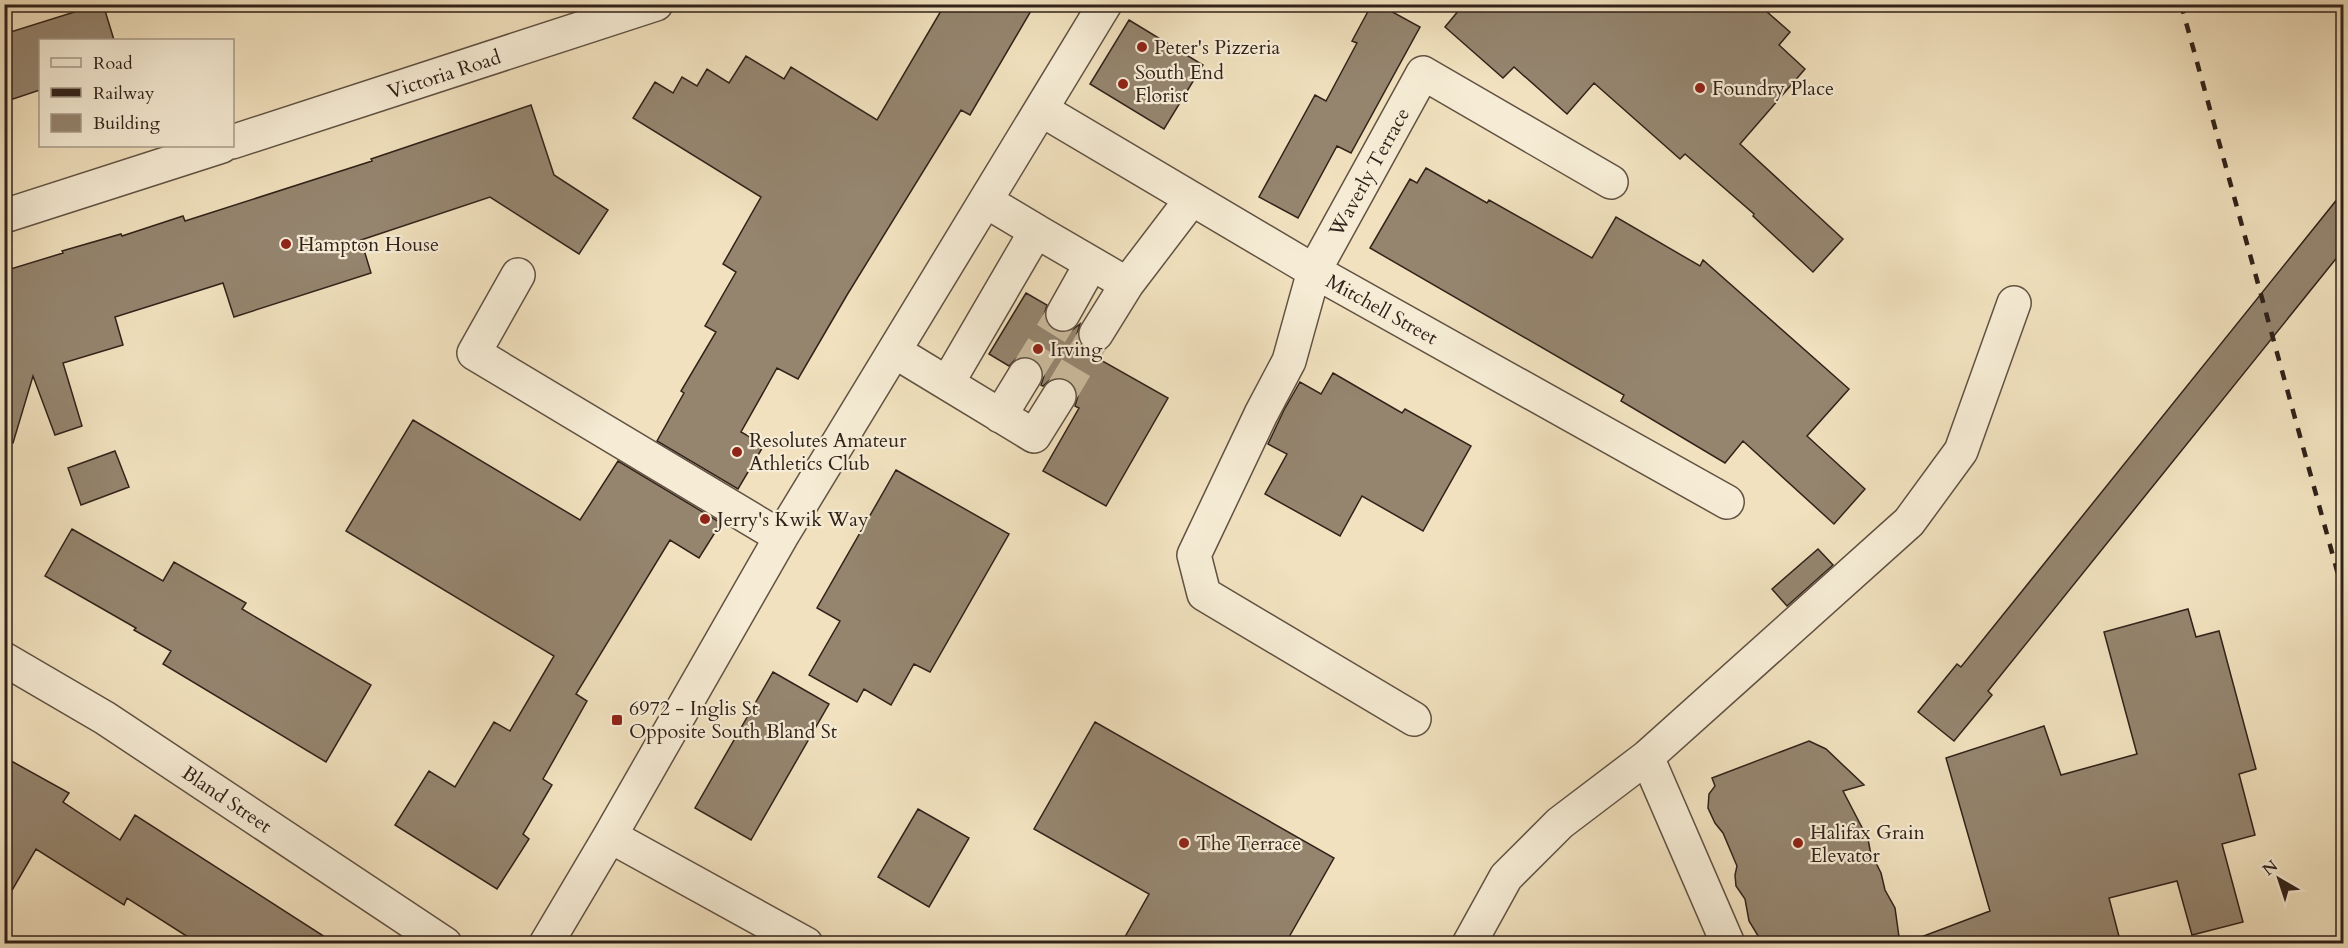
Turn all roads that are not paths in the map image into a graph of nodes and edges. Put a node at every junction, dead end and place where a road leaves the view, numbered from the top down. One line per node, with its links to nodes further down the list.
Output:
1 (656, 4): 4 (street, Victoria Road)
2 (1105, 4): 3 (street)
3 (1042, 110): 7 (street, Mitchell Street); 8 (street)
4 (234, 141)
5 (219, 147): 9 (street)
6 (1611, 182): 12 (street, Waverly Terrace)
7 (1191, 200): 12 (street, Mitchell Street); 14 (street)
8 (986, 201): 10 (street); 18 (street)
9 (4, 216)
10 (1036, 231): 11 (street); 20 (street)
11 (1091, 264): 14 (street); 16 (street)
12 (1314, 271): 23 (street, Mitchell Street); 26 (street, Waverly Terrace)
13 (519, 275): 24 (street)
14 (1127, 284): 17 (street)
15 (2014, 303): 27 (street)
16 (1063, 314)
17 (1096, 334)
18 (894, 351): 20 (street); 24 (street)
19 (1024, 375): 22 (street)
20 (948, 382): 22 (street)
21 (1059, 396): 22 (street)
22 (1000, 416)
23 (1727, 502)
24 (781, 537): 28 (street)
25 (4, 659): 29 (street, Bland Street)
26 (1414, 719)
27 (1647, 757): 32 (street); 33 (street)
28 (610, 836): 30 (street); 31 (street)
29 (446, 944)
30 (546, 944)
31 (806, 944)
32 (1469, 944)
33 (1728, 944)

